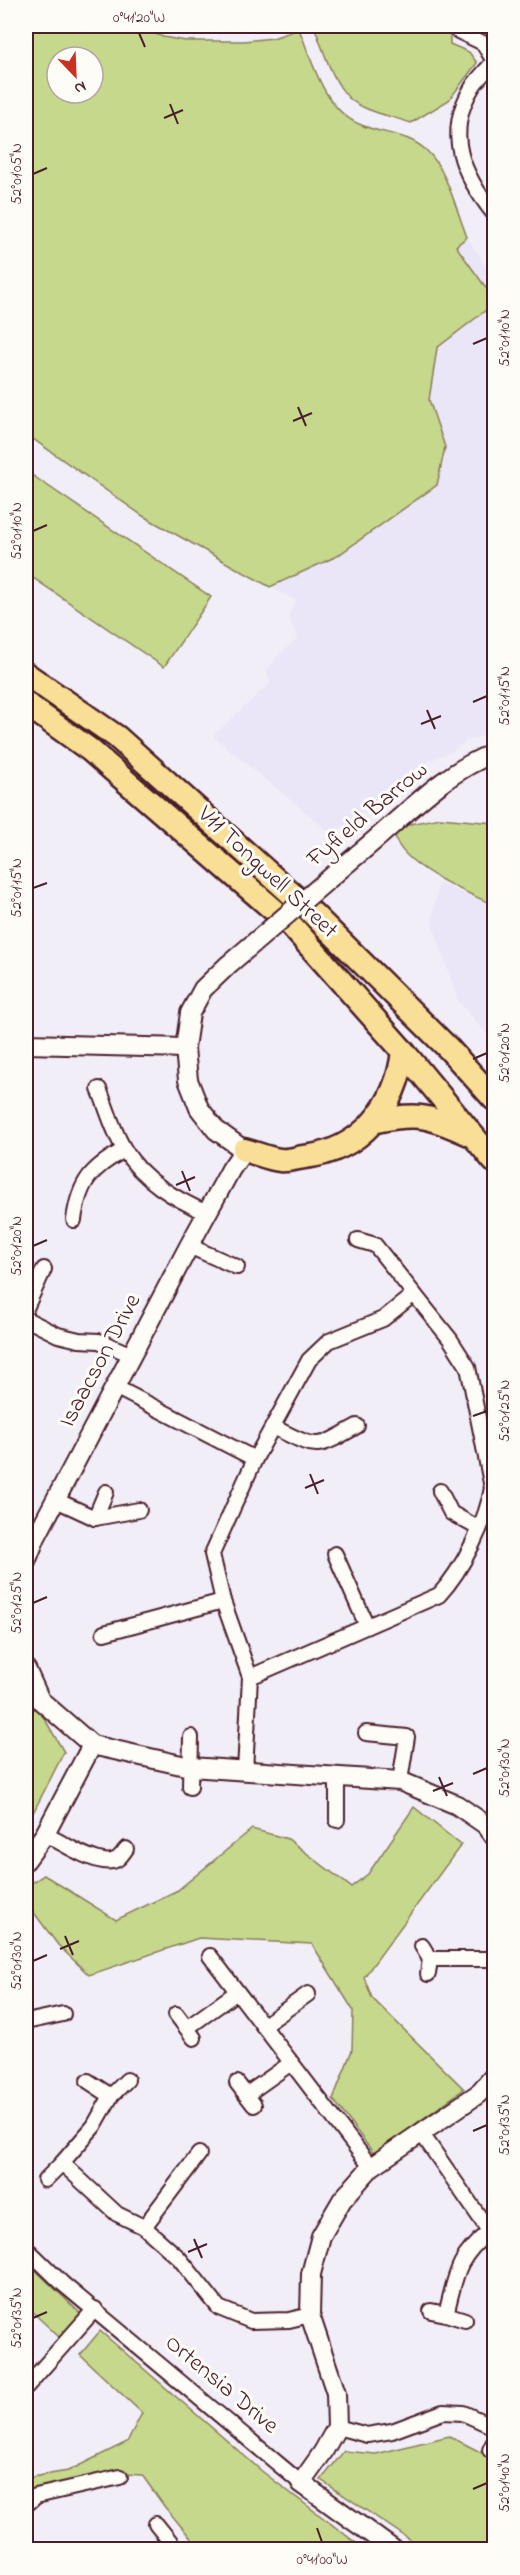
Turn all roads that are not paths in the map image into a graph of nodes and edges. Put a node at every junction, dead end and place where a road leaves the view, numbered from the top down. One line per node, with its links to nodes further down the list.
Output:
1 (458, 31): 2 (street)
2 (495, 61): 3 (street)
3 (495, 214)
4 (26, 674): 11 (highway, V11 Tongwell Street)
5 (26, 704): 9 (highway, V11 Tongwell Street)
6 (495, 753): 8 (street, Fyfield Barrow, bridge)
7 (26, 1044): 8 (street)
8 (185, 1048): 15 (street, Fyfield Barrow)
9 (403, 1051): 12 (highway); 13 (highway, V11 Tongwell Street)
10 (99, 1089): 14 (street)
11 (492, 1094)
12 (375, 1121): 13 (highway); 15 (highway)
13 (476, 1137): 16 (highway, V11 Tongwell Street)
14 (124, 1149): 17 (street); 18 (street)
15 (244, 1150): 17 (street, Isaacson Drive)
16 (495, 1161)
17 (207, 1214): 20 (street, Isaacson Drive)
18 (74, 1220)
19 (358, 1240): 23 (street)
20 (189, 1246): 21 (street); 26 (street, Isaacson Drive)
21 (237, 1267)
22 (44, 1269): 24 (street)
23 (414, 1294): 29 (street); 36 (street)
24 (26, 1308)
25 (26, 1319): 26 (street)
26 (132, 1355): 27 (street, Isaacson Drive)
27 (115, 1387): 30 (street); 33 (street, Isaacson Drive)
28 (357, 1426): 29 (street)
29 (273, 1427): 30 (street)
30 (255, 1459): 40 (street)
31 (440, 1491): 36 (street)
32 (106, 1492): 35 (street)
33 (56, 1500): 35 (street); 37 (street, Isaacson Drive)
34 (139, 1510): 35 (street)
35 (95, 1518)
36 (478, 1528): 41 (street)
37 (31, 1535): 39 (street, Isaacson Drive)
38 (335, 1554): 41 (street)
39 (26, 1562)
40 (223, 1601): 42 (street); 44 (street)
41 (367, 1626): 44 (street)
42 (104, 1633)
43 (26, 1669): 47 (street)
44 (250, 1677): 49 (street)
45 (366, 1733): 51 (street)
46 (191, 1737): 48 (street)
47 (92, 1745): 48 (street); 55 (street)
48 (190, 1767): 49 (street); 52 (street)
49 (245, 1771): 50 (street)
50 (337, 1777): 51 (street); 53 (street)
51 (399, 1781): 54 (street)
52 (190, 1787)
53 (338, 1820)
54 (492, 1826)
55 (45, 1834): 56 (street); 57 (street)
56 (126, 1849)
57 (26, 1860)
58 (422, 1946): 60 (street)
59 (210, 1956): 63 (street)
60 (430, 1959): 61 (street); 62 (street)
61 (495, 1959)
62 (428, 1974)
63 (237, 1992): 66 (street); 68 (street)
64 (308, 1994): 68 (street)
65 (63, 2014): 67 (street)
66 (176, 2014)
67 (26, 2022)
68 (263, 2026): 69 (street)
69 (291, 2063): 73 (street); 78 (street)
70 (495, 2076): 75 (street)
71 (128, 2080): 74 (street)
72 (88, 2081): 74 (street)
73 (237, 2083)
74 (111, 2096): 77 (street)
75 (422, 2134): 78 (street); 81 (street)
76 (199, 2154): 80 (street)
77 (62, 2163): 79 (street); 80 (street)
78 (371, 2167): 86 (street)
79 (45, 2180)
80 (144, 2227): 86 (street)
81 (492, 2235): 85 (street)
82 (26, 2248): 83 (street, Ortensia Drive)
83 (95, 2309): 88 (street); 92 (street, Ortensia Drive)
84 (430, 2311): 85 (street)
85 (446, 2314): 87 (street)
86 (310, 2315): 89 (street)
87 (465, 2320)
88 (26, 2387)
89 (337, 2427): 90 (street); 92 (street)
90 (495, 2427)
91 (120, 2477): 93 (street)
92 (300, 2482): 96 (street, Ortensia Drive)
93 (26, 2505)
94 (156, 2524): 95 (street)
95 (177, 2550)
96 (394, 2550)

